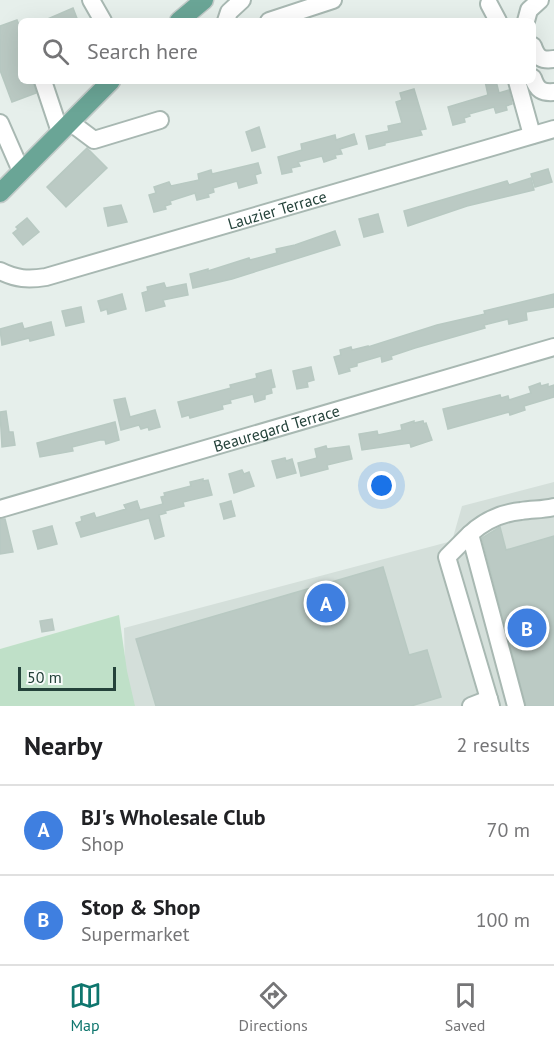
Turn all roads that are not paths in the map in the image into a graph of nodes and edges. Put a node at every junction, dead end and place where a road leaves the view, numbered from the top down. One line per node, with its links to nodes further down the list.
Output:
1 (91, 0): 8 (street)
2 (204, 0): 9 (main road)
3 (242, 0): 10 (street)
4 (333, 0): 11 (street)
5 (528, 0): 13 (street)
6 (540, 0): 14 (street)
7 (489, 4): 12 (street)
8 (101, 18)
9 (185, 18)
10 (227, 18)
11 (278, 18)
12 (496, 18)
13 (516, 18)
14 (527, 18)
15 (536, 55): 16 (street)
16 (554, 59)
17 (45, 84): 24 (street)
18 (105, 84): 24 (main road)
19 (518, 84): 25 (street)
20 (536, 84): 21 (street)
21 (554, 92)
22 (160, 120): 24 (street)
23 (0, 123): 26 (street)
24 (68, 124): 26 (main road)
25 (542, 132): 28 (street, Lauzier Terrace)
26 (21, 171): 27 (main road)
27 (0, 193)
28 (0, 272)
29 (554, 347): 31 (street, Beauregard Terrace)
30 (554, 507): 32 (street)
31 (0, 508)
32 (470, 534): 33 (street); 35 (street)
33 (490, 703): 34 (street)
34 (471, 706)
35 (516, 706)

